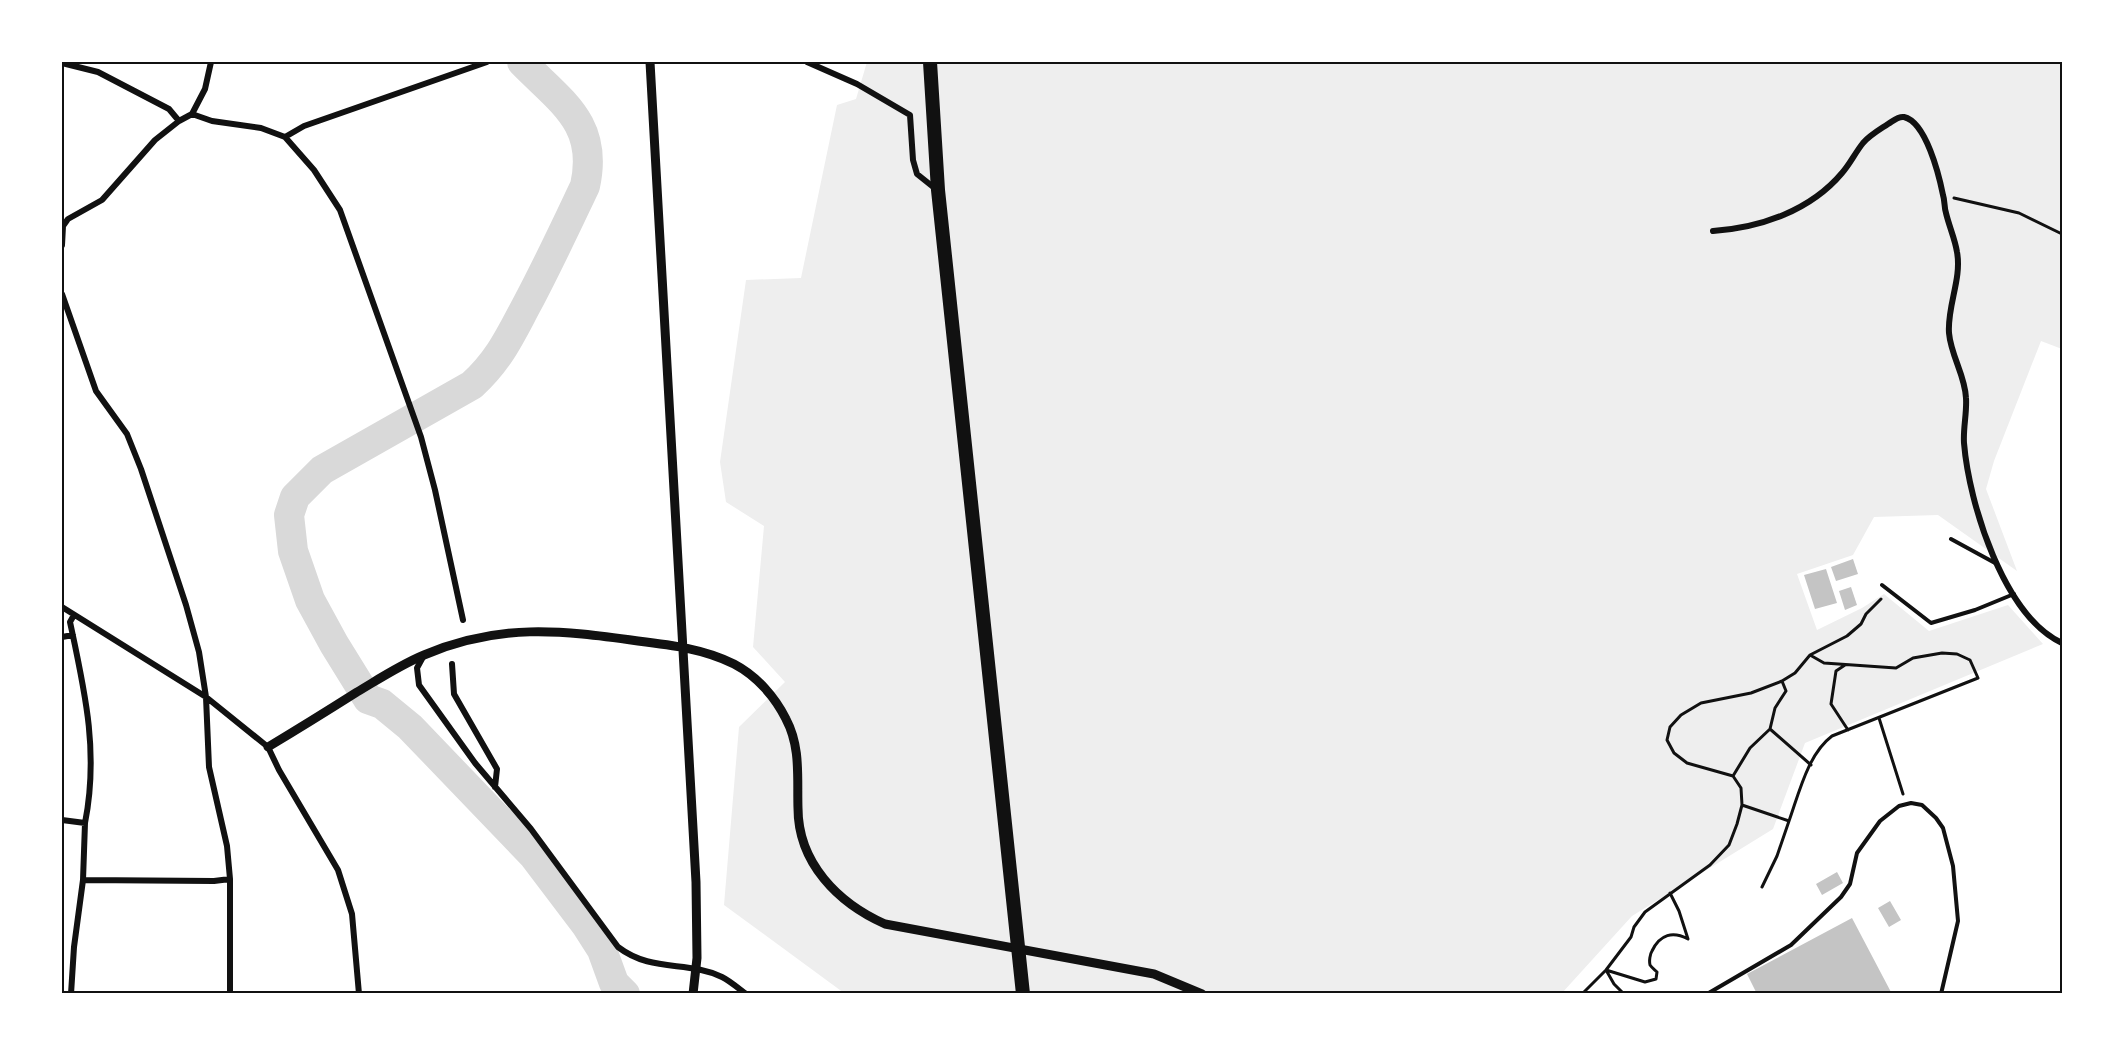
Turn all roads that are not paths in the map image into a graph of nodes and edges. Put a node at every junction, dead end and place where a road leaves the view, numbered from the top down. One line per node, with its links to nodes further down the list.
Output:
1 (211, 62): 7 (street)
2 (487, 62): 9 (street)
3 (650, 62): 25 (street)
4 (807, 62): 10 (street)
5 (930, 62): 10 (highway)
6 (62, 63): 8 (street)
7 (192, 114): 8 (street); 9 (street)
8 (179, 121): 11 (street)
9 (285, 137): 21 (street)
10 (938, 190): 35 (highway)
11 (62, 226): 13 (street)
12 (1713, 231): 16 (street)
13 (62, 245)
14 (62, 294): 28 (street)
15 (1951, 539): 16 (lane)
16 (1997, 565): 18 (street)
17 (1882, 585): 18 (lane)
18 (2014, 594): 24 (street)
19 (62, 607): 20 (street)
20 (74, 615): 22 (street); 28 (street)
21 (463, 620)
22 (73, 635): 23 (street); 32 (street)
23 (62, 637)
24 (2062, 644)
25 (684, 647): 26 (street); 35 (street); 39 (street)
26 (425, 654): 29 (street); 30 (street)
27 (452, 664): 30 (street)
28 (206, 697): 29 (street); 33 (street)
29 (268, 747): 38 (street)
30 (495, 787): 40 (street)
31 (62, 820): 32 (street)
32 (85, 823): 34 (street)
33 (230, 879): 34 (street); 37 (street)
34 (83, 880): 36 (street)
35 (1018, 950): 41 (highway); 42 (street)
36 (71, 993)
37 (230, 993)
38 (359, 993)
39 (693, 993)
40 (746, 993)
41 (1023, 993)
42 (1202, 993)
43 (1707, 993): 44 (lane)
44 (1941, 993)

